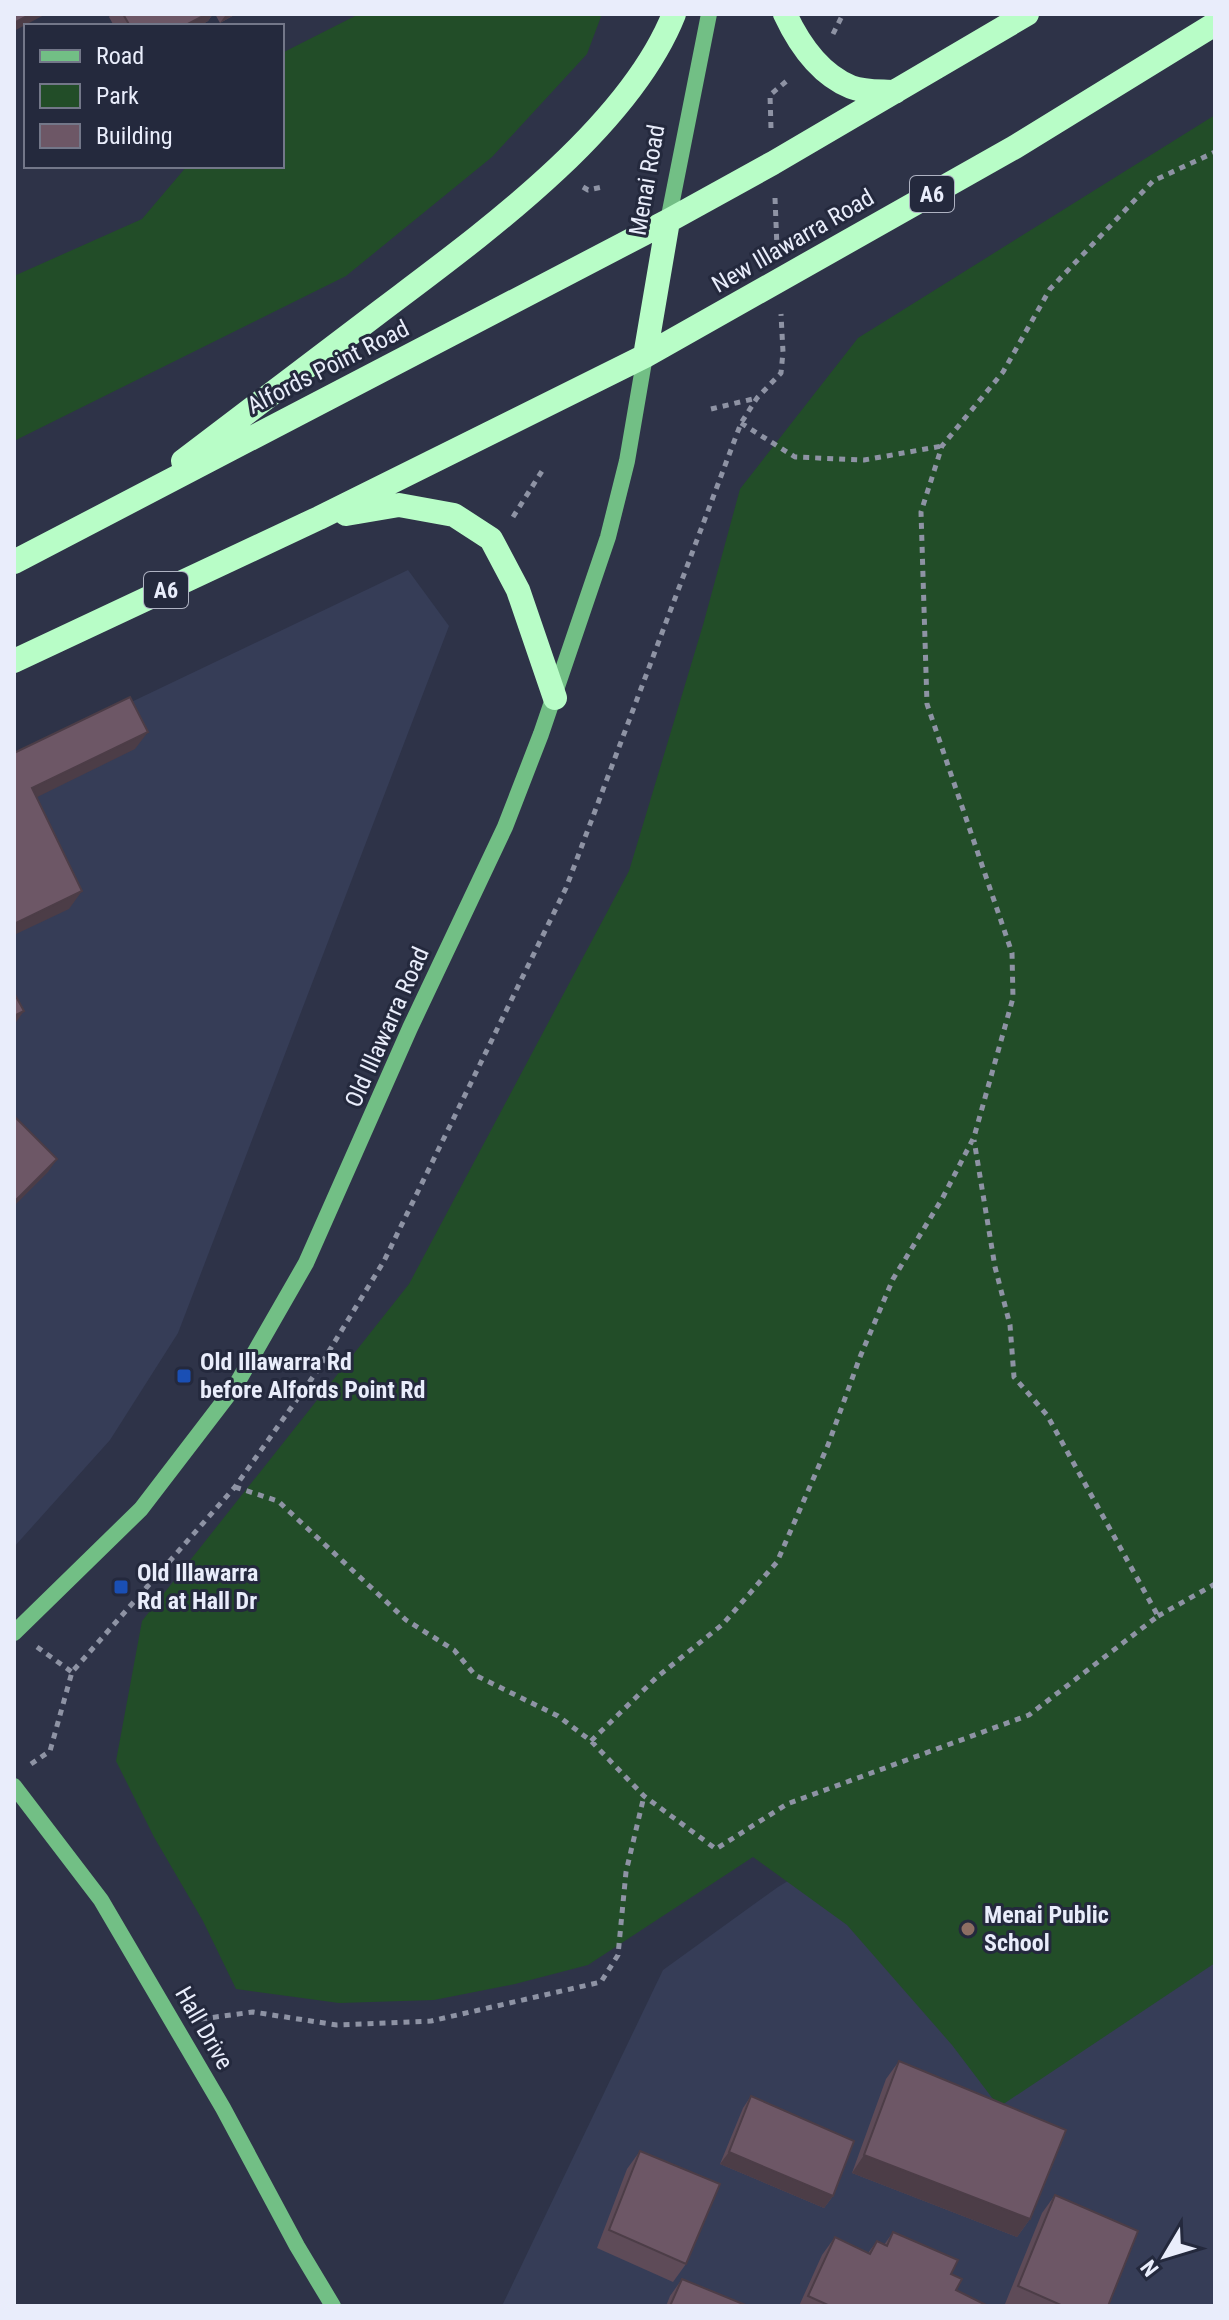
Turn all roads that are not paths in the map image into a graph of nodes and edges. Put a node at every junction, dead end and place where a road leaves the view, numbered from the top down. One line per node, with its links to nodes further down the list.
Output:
1 (674, 14): 9 (highway)
2 (709, 14): 7 (street, Menai Road)
3 (785, 14): 6 (highway)
4 (1027, 14): 6 (highway)
5 (1215, 24): 8 (highway, New Illawarra Road / A6)
6 (895, 92): 7 (highway)
7 (668, 221): 8 (highway, Menai Road); 9 (highway, Alfords Point Road)
8 (645, 356): 10 (highway, A6); 13 (street, Old Illawarra Road)
9 (126, 503): 11 (highway, Alfords Point Road)
10 (319, 518): 12 (highway, A6); 13 (highway)
11 (14, 562)
12 (14, 661)
13 (555, 698): 14 (street, Old Illawarra Road)
14 (15, 1633)
15 (14, 1786): 17 (street, Hall Drive)
16 (14, 1806): 17 (street)
17 (43, 1823): 18 (street, Hall Drive)
18 (333, 2306)

